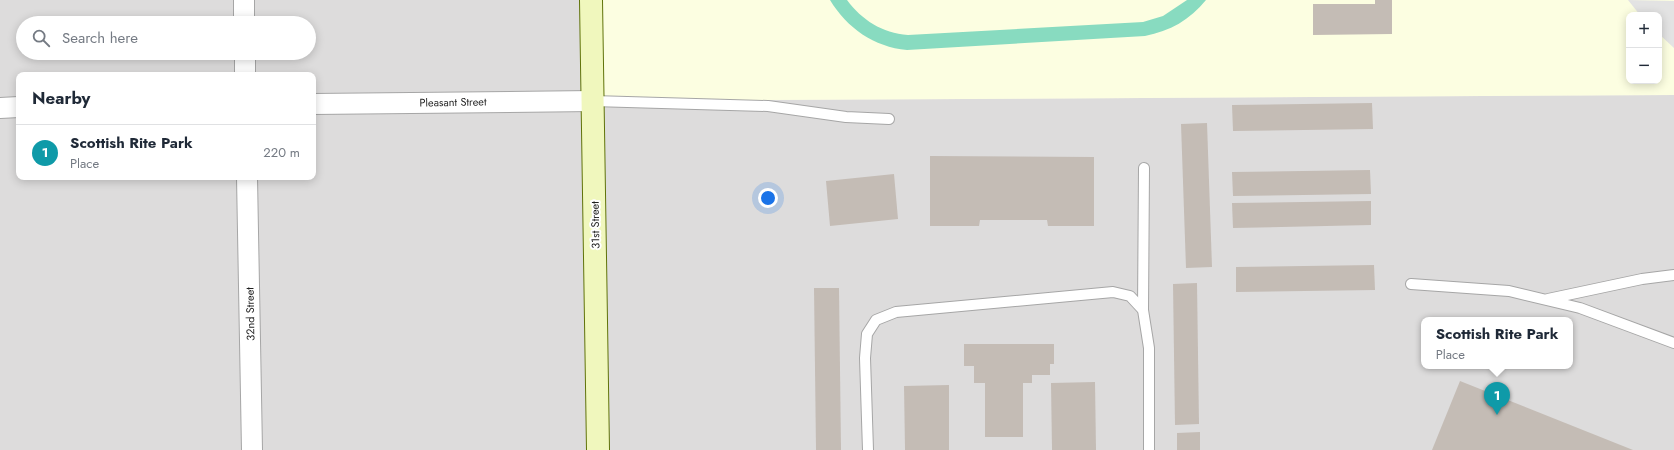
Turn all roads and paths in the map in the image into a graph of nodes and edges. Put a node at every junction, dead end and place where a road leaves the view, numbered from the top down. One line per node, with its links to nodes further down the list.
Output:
1 (244, 0): 3 (street)
2 (591, 0): 6 (main road, 31st Street)
3 (244, 16)
4 (245, 60): 5 (street)
5 (245, 72)
6 (593, 101): 7 (street, Pleasant Street); 10 (lane); 19 (main road, 31st Street)
7 (316, 104)
8 (16, 107): 9 (street)
9 (0, 108)
10 (889, 119)
11 (1144, 168): 16 (lane)
12 (247, 180): 18 (street, 32nd Street)
13 (1674, 275): 15 (lane)
14 (1411, 284): 15 (lane)
15 (1544, 299): 17 (lane)
16 (1143, 310): 20 (lane); 21 (lane)
17 (1674, 343)
18 (252, 450)
19 (598, 450)
20 (868, 450)
21 (1149, 450)

